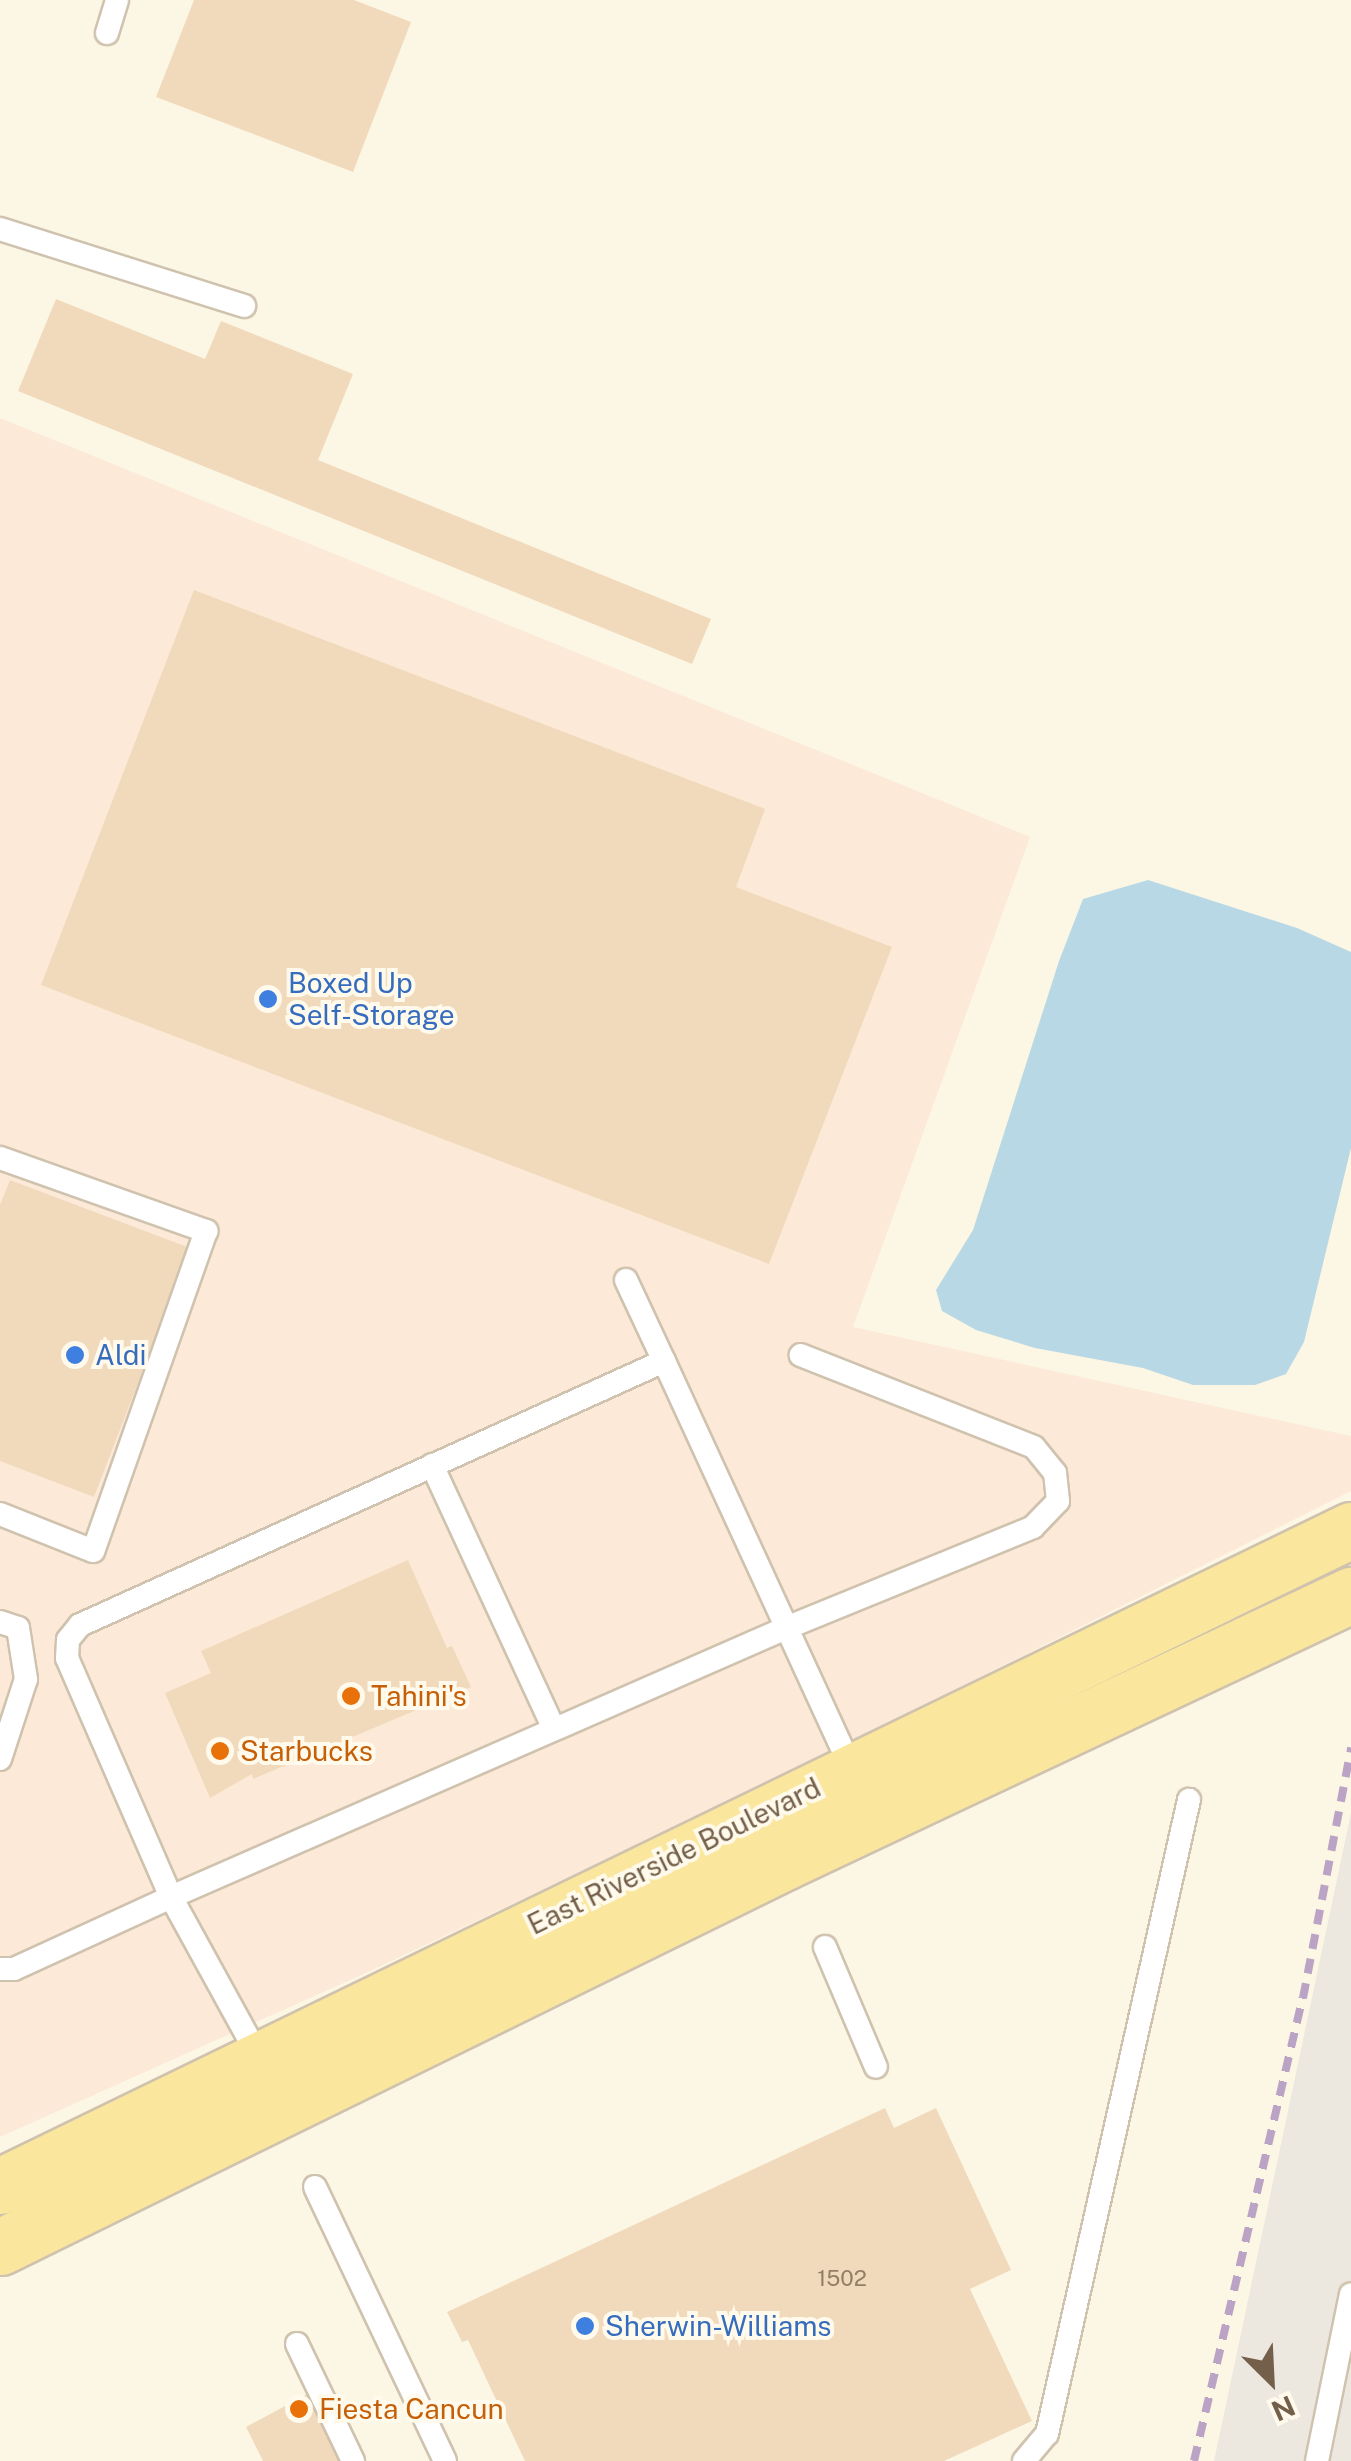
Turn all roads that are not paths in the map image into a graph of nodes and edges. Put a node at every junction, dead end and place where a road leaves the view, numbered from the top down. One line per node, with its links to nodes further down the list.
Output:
1 (117, 0): 2 (lane)
2 (107, 33)
3 (0, 229): 4 (lane)
4 (244, 306)
5 (0, 1158): 10 (lane)
6 (626, 1280): 8 (lane)
7 (800, 1355): 14 (lane)
8 (664, 1361): 9 (lane); 14 (lane)
9 (432, 1465): 15 (lane); 19 (lane)
10 (0, 1514)
11 (1351, 1530): 17 (main road, East Riverside Boulevard)
12 (1351, 1595): 26 (main road, East Riverside Boulevard)
13 (0, 1622): 16 (lane)
14 (786, 1628): 15 (lane); 17 (lane)
15 (554, 1729): 19 (lane)
16 (0, 1757)
17 (852, 1770): 22 (main road, East Riverside Boulevard)
18 (1189, 1800): 31 (lane)
19 (171, 1897): 21 (lane); 22 (lane)
20 (824, 1948): 23 (lane)
21 (0, 1969)
22 (259, 2057): 24 (main road, East Riverside Boulevard)
23 (876, 2066)
24 (0, 2186)
25 (315, 2187): 30 (lane)
26 (0, 2247)
27 (1351, 2294): 32 (lane)
28 (297, 2344): 29 (lane)
29 (353, 2461)
30 (444, 2461)
31 (1024, 2461)
32 (1318, 2461)

